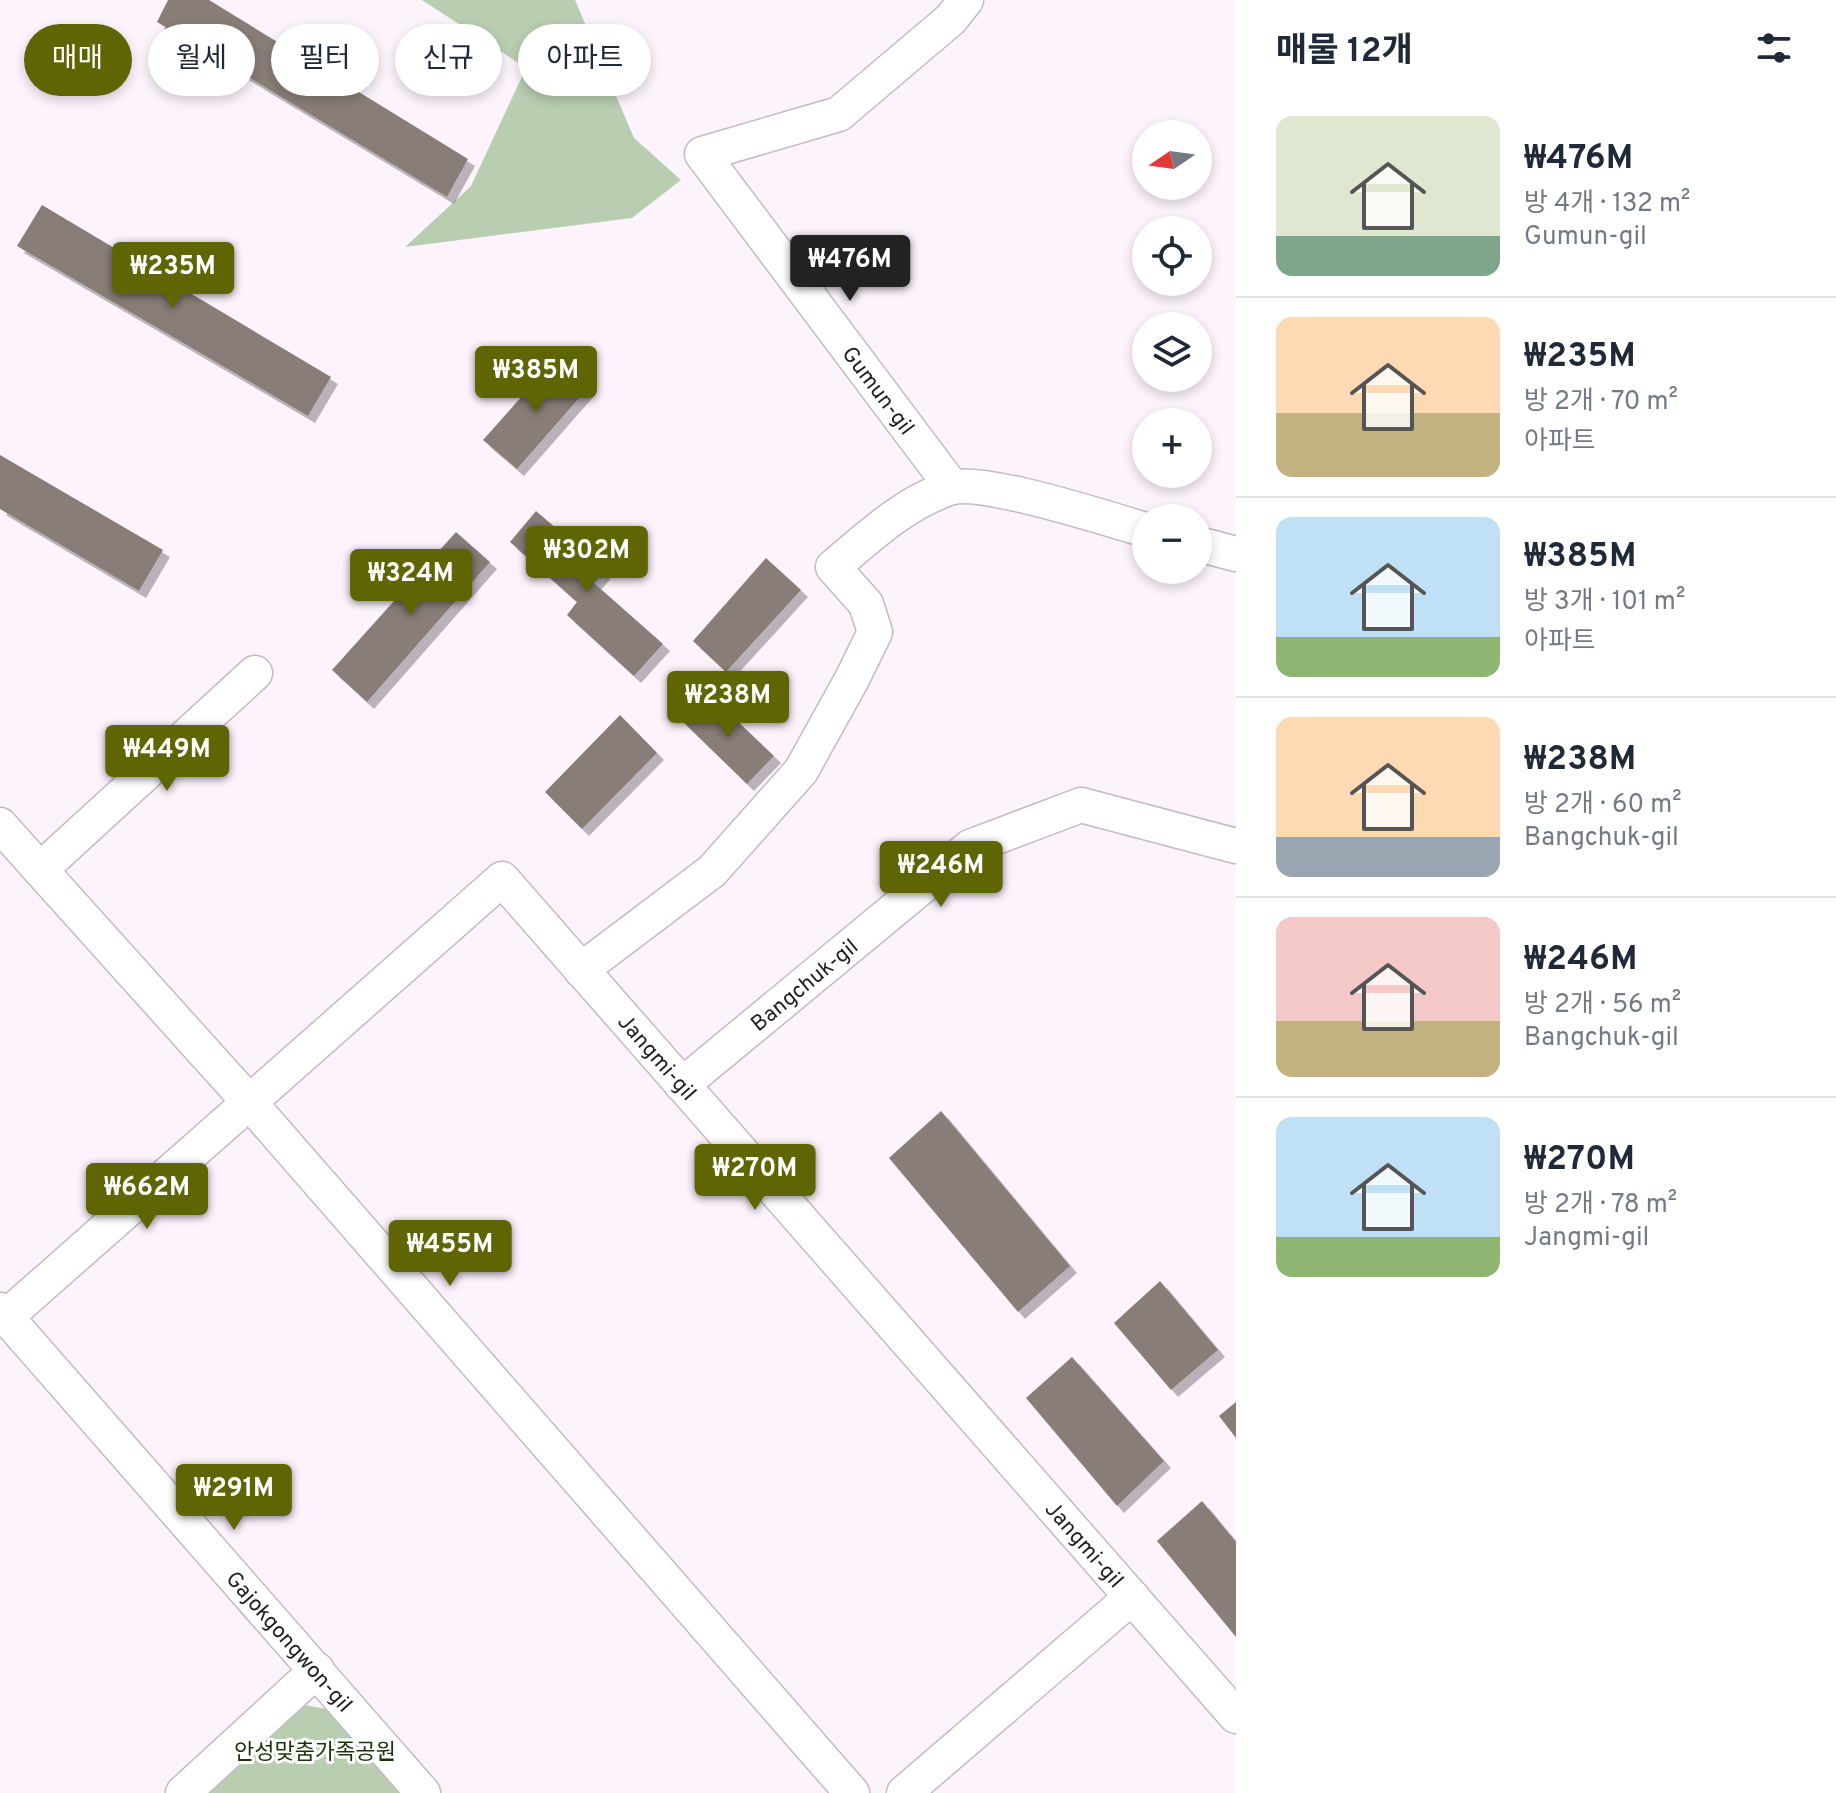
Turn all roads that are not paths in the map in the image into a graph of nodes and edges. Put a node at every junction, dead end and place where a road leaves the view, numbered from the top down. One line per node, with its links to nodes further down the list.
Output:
1 (966, 0): 2 (street, Gumun-gil)
2 (952, 487): 3 (street); 10 (street)
3 (1132, 526)
4 (1212, 548): 5 (street)
5 (1236, 554)
6 (255, 673): 9 (street)
7 (0, 825): 9 (street)
8 (1236, 846): 11 (street, Bangchuk-gil)
9 (40, 870): 12 (street)
10 (581, 970): 11 (street, Jangmi-gil); 12 (street, Jangmi-gil)
11 (682, 1085): 14 (street, Jangmi-gil)
12 (249, 1102): 13 (street); 19 (street)
13 (3, 1313): 15 (street, Gajokgongwon-gil)
14 (1132, 1597): 16 (street, Jangmi-gil); 20 (street, Jangmi-gil)
15 (317, 1670): 17 (street); 18 (street, Gajokgongwon-gil)
16 (1236, 1716)
17 (183, 1793)
18 (423, 1793)
19 (852, 1793)
20 (904, 1793)

